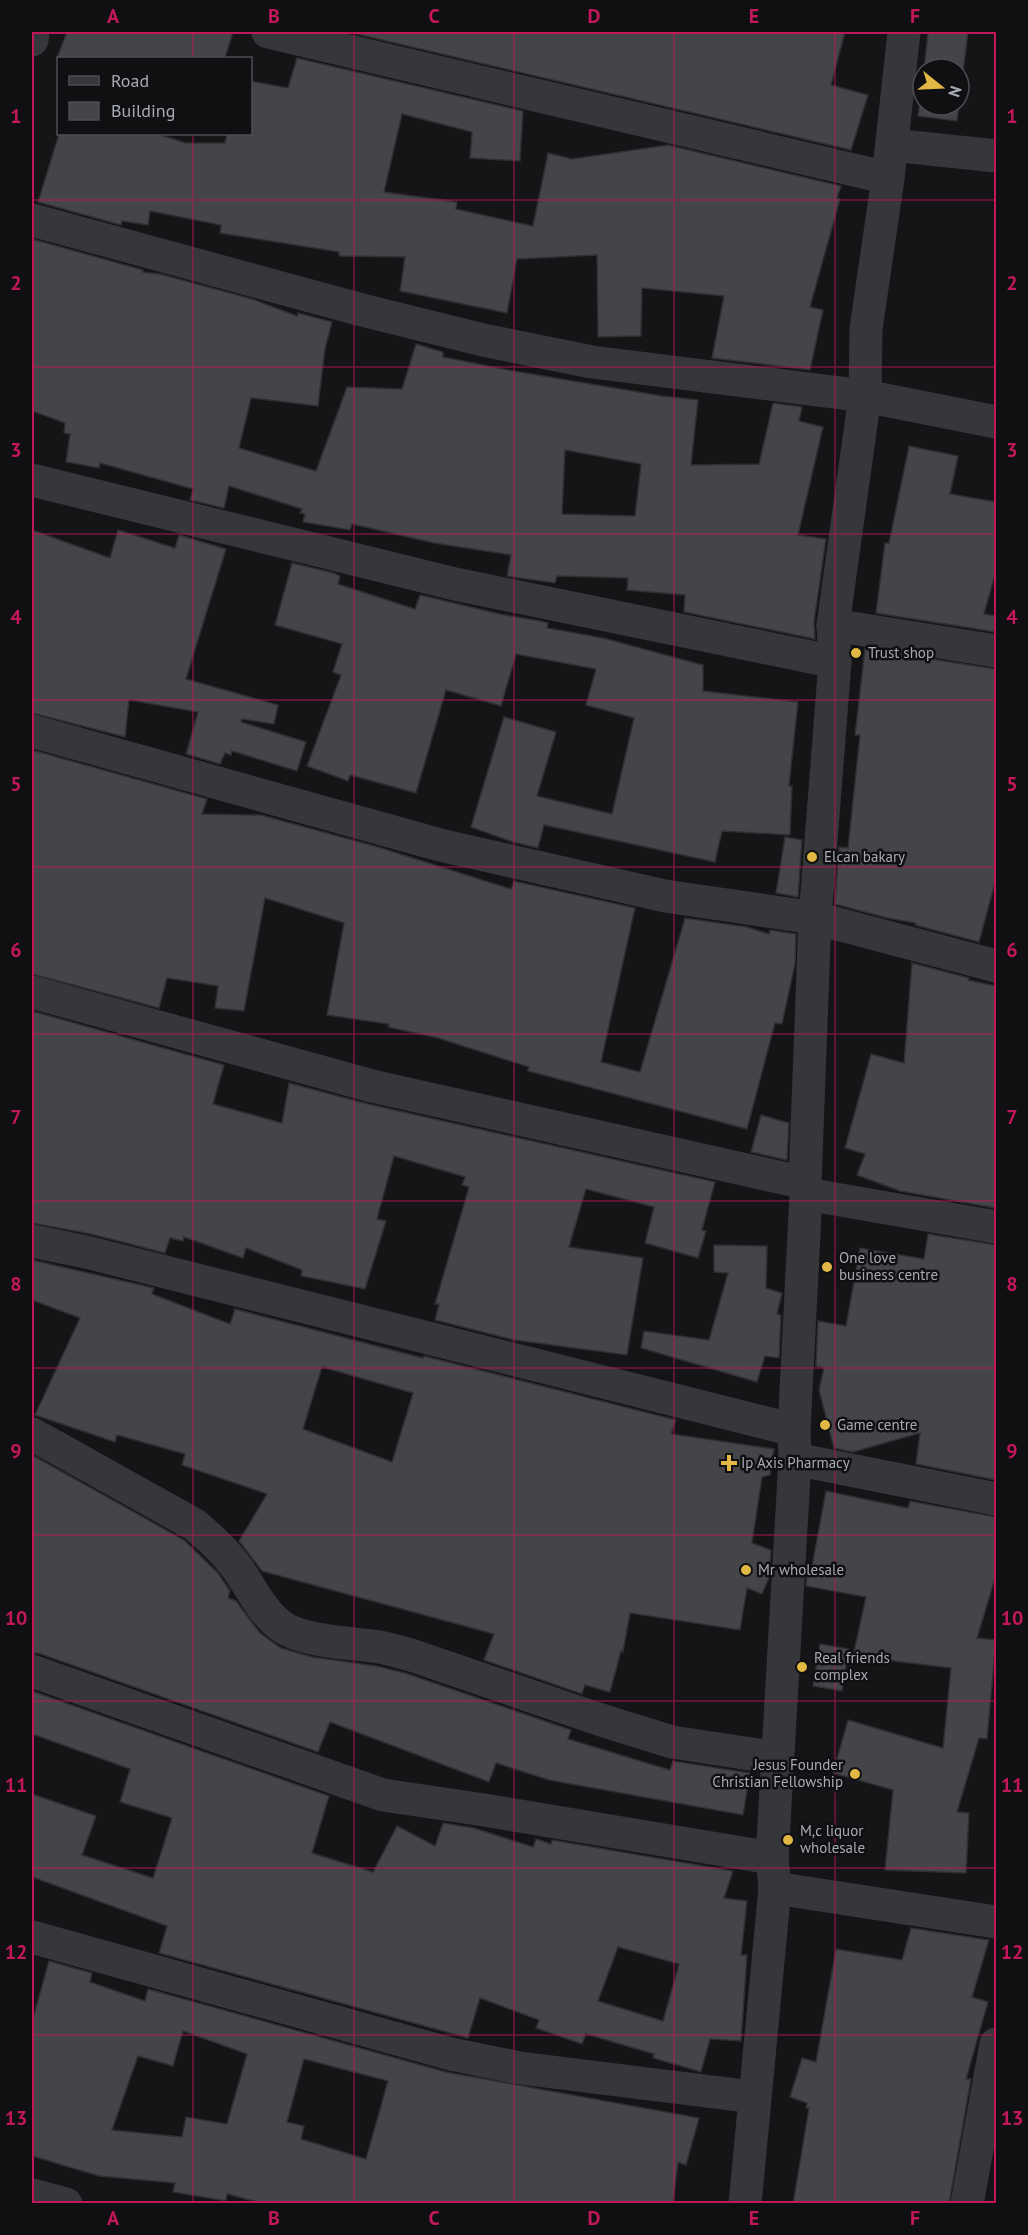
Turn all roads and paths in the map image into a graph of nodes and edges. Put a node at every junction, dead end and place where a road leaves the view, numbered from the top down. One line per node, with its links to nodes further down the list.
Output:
1 (33, 32): 4 (street)
2 (268, 32): 7 (street)
3 (904, 32): 5 (street)
4 (32, 40)
5 (892, 145): 6 (street); 7 (street)
6 (996, 156)
7 (888, 178): 9 (street)
8 (32, 220): 9 (street)
9 (865, 396): 10 (street); 12 (street)
10 (996, 422)
11 (32, 480): 14 (street)
12 (833, 625): 13 (street); 14 (street)
13 (996, 651)
14 (835, 662): 16 (street)
15 (32, 731): 16 (street)
16 (815, 918): 17 (street); 19 (street)
17 (996, 966)
18 (32, 992): 19 (street)
19 (806, 1189): 20 (street); 23 (street)
20 (996, 1227)
21 (32, 1241): 23 (street)
22 (32, 1434): 26 (street)
23 (794, 1444): 24 (street); 26 (street)
24 (996, 1499)
25 (32, 1671): 27 (street)
26 (777, 1758): 27 (street)
27 (773, 1873): 28 (street); 31 (street)
28 (996, 1922)
29 (32, 1937): 31 (street)
30 (996, 2044): 35 (street)
31 (754, 2097): 34 (street)
32 (32, 2195): 33 (street)
33 (66, 2204)
34 (746, 2204)
35 (967, 2204)

